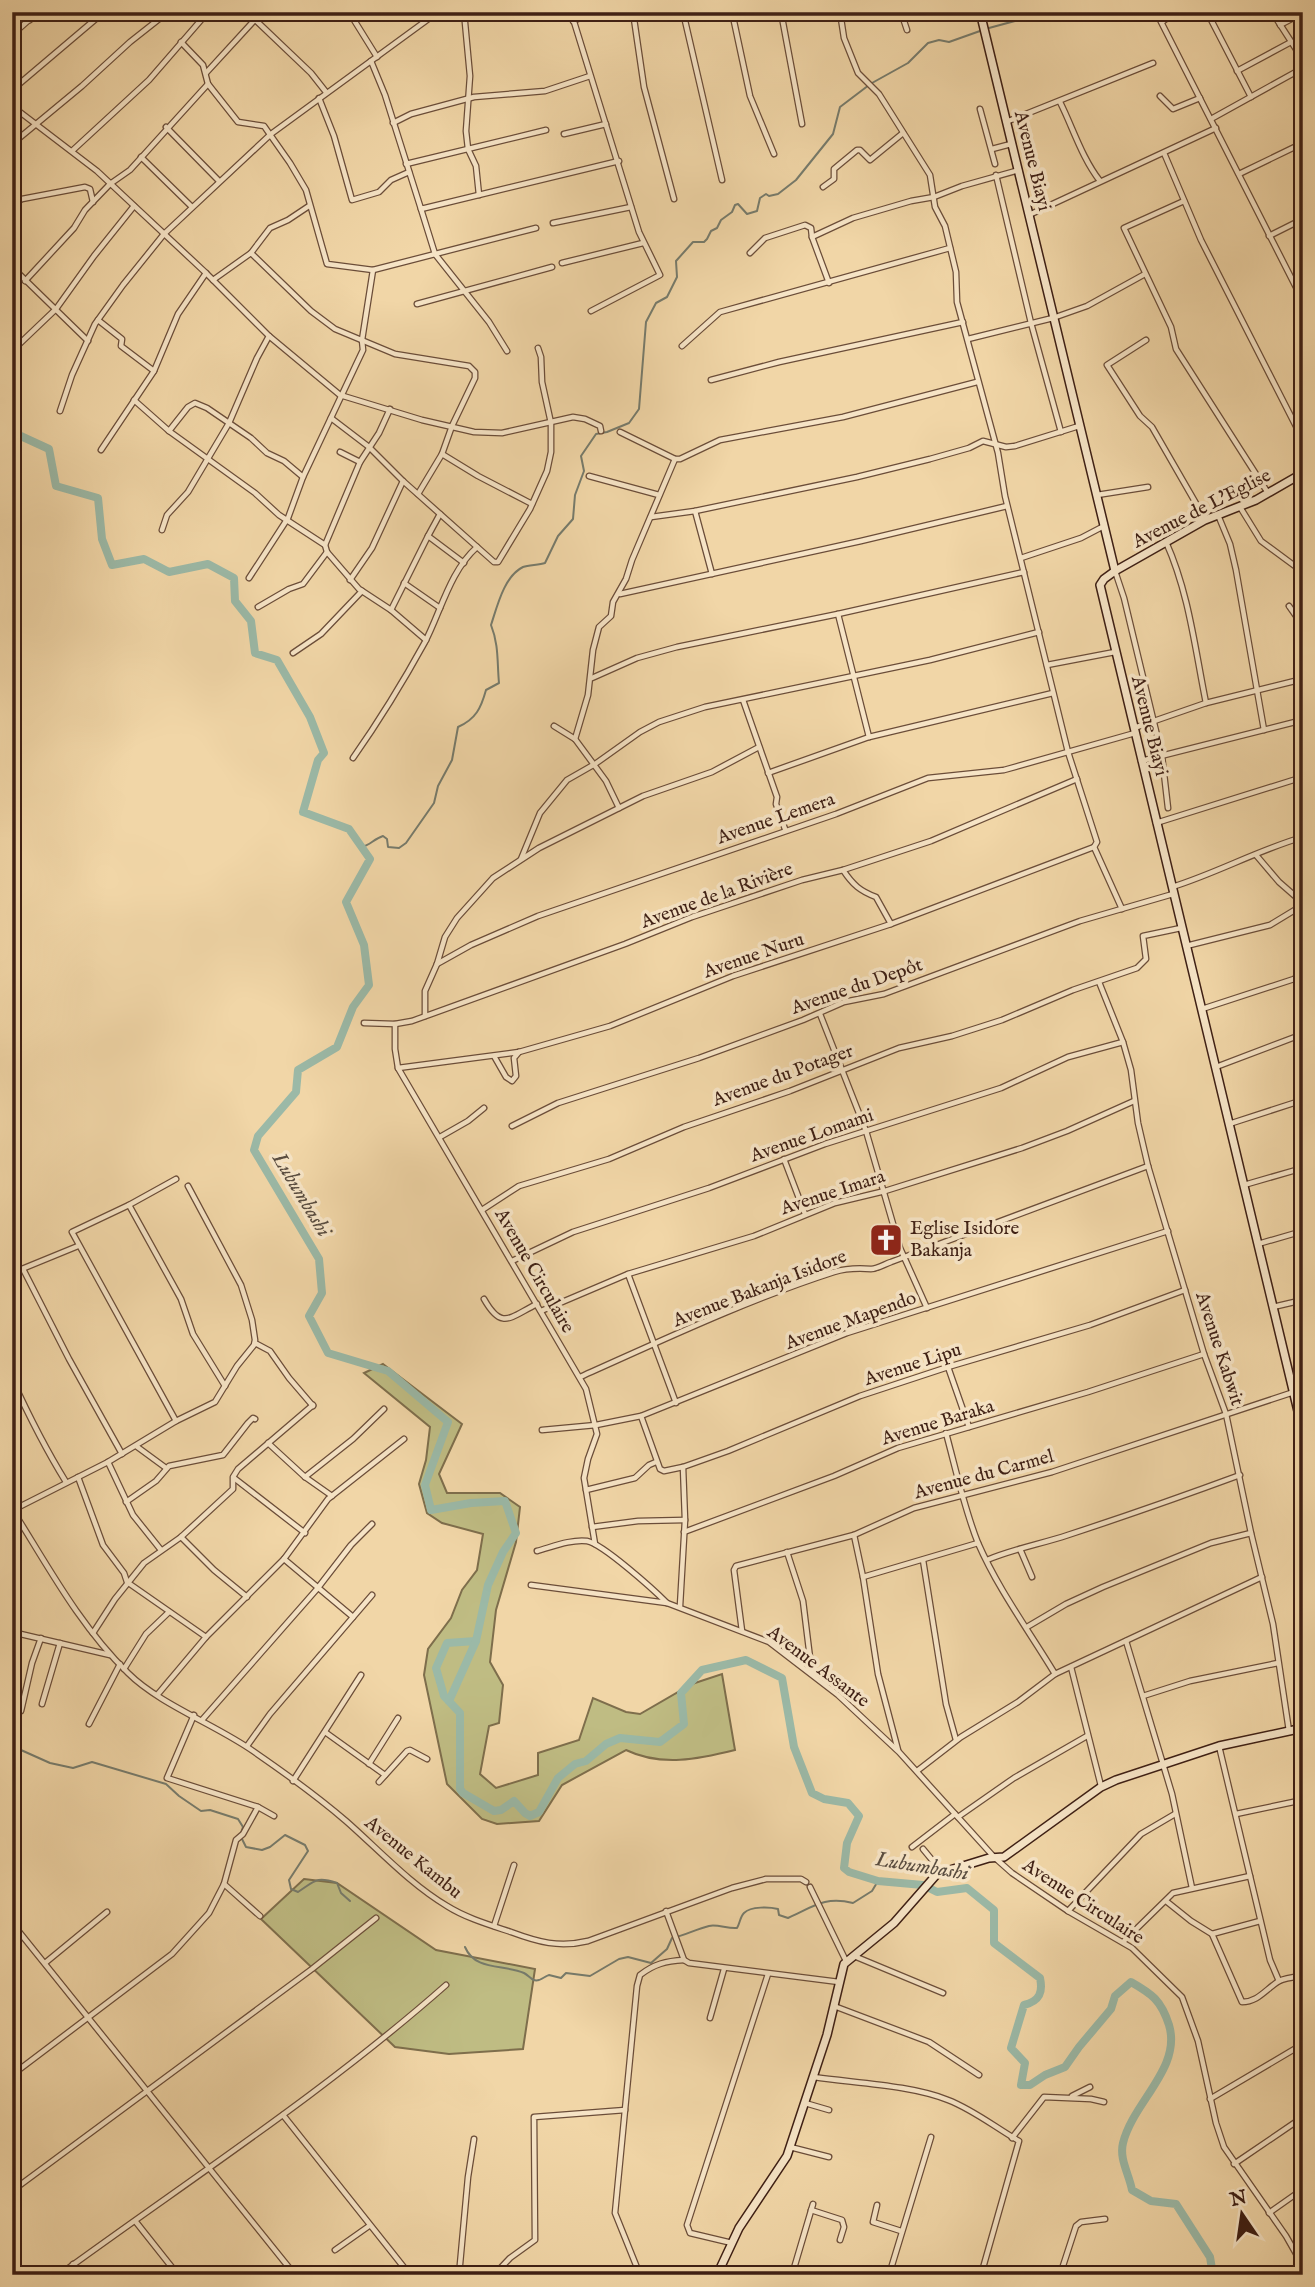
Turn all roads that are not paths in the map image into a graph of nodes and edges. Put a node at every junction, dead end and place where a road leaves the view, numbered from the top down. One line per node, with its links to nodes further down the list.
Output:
1 (24, 12): 27 (street)
2 (38, 12): 27 (street)
3 (104, 12): 45 (street)
4 (169, 12): 60 (street)
5 (197, 12): 26 (street)
6 (208, 12): 26 (street)
7 (247, 12): 28 (street)
8 (262, 12): 28 (street)
9 (349, 12): 36 (street)
10 (438, 12): 36 (street)
11 (464, 12): 50 (street)
12 (571, 12): 29 (street)
13 (594, 12): 29 (street)
14 (633, 12): 90 (street)
15 (683, 12): 83 (street)
16 (732, 12): 74 (street)
17 (780, 12): 59 (street)
18 (840, 12): 64 (street)
19 (901, 12): 32 (street)
20 (980, 12): 56 (street, Avenue Biayi)
21 (1156, 12): 30 (street)
22 (1175, 12): 30 (street)
23 (1207, 12): 41 (street)
24 (1272, 12): 31 (street)
25 (1303, 13): 31 (street)
26 (202, 19): 34 (street)
27 (30, 20): 33 (street)
28 (255, 20): 42 (street); 46 (street)
29 (573, 21): 43 (street)
30 (1162, 22): 51 (street)
31 (1280, 25): 35 (street)
32 (907, 30)
33 (12, 35)
34 (181, 42): 42 (street); 72 (street)
35 (1291, 42): 37 (street); 41 (street)
36 (377, 57): 38 (street)
37 (1303, 60)
38 (371, 61): 46 (street); 57 (street)
39 (1153, 63): 52 (street)
40 (1303, 68): 48 (street)
41 (1237, 71): 48 (street)
42 (206, 73): 44 (street)
43 (590, 76): 50 (street); 58 (street)
44 (208, 84): 61 (street); 65 (street)
45 (12, 90)
46 (326, 93): 49 (street)
47 (1160, 96): 51 (street)
48 (1251, 97): 55 (street)
49 (318, 98): 65 (street); 80 (street)
50 (468, 98): 57 (street); 70 (street)
51 (1200, 98): 55 (street)
52 (1060, 102): 56 (street); 85 (street)
53 (12, 106): 60 (street)
54 (980, 109): 71 (street)
55 (1211, 119): 62 (street)
56 (1006, 122): 69 (street, Avenue Biayi)
57 (393, 123): 77 (street)
58 (606, 124): 66 (street); 76 (street)
59 (802, 124)
60 (35, 125): 68 (street); 72 (street)
61 (166, 127): 75 (street); 84 (street)
62 (1216, 128): 73 (street); 81 (street)
63 (547, 130): 70 (street)
64 (903, 133): 87 (street); 89 (street)
65 (271, 134): 84 (street); 95 (street)
66 (564, 134)
67 (1303, 142): 81 (street)
68 (12, 144)
69 (1012, 144): 71 (street); 79 (street, Avenue Biayi)
70 (468, 149): 77 (street); 88 (street)
71 (992, 149): 78 (street)
72 (72, 151): 86 (street)
73 (1164, 153): 85 (street); 91 (street)
74 (774, 154)
75 (141, 157): 86 (street); 96 (street)
76 (619, 161): 88 (street); 97 (street)
77 (406, 164): 80 (street)
78 (995, 164)
79 (1019, 170): 82 (street); 99 (street, Avenue Biayi)
80 (409, 172): 98 (street)
81 (1239, 174): 104 (street)
82 (996, 176): 89 (street); 128 (street)
83 (722, 180)
84 (219, 181): 96 (street)
85 (1100, 181): 99 (street)
86 (110, 184): 92 (street); 94 (street)
87 (823, 187)
88 (479, 195): 98 (street)
89 (934, 197): 105 (street); 107 (street)
90 (674, 199)
91 (1184, 201): 116 (street); 154 (street)
92 (93, 202): 93 (street); 118 (street)
93 (12, 204)
94 (134, 206): 103 (street); 123 (street)
95 (309, 206): 108 (street); 114 (street)
96 (192, 207): 103 (street)
97 (631, 207): 101 (street); 106 (street)
98 (421, 209): 109 (street)
99 (1029, 215): 125 (street, Avenue Biayi)
100 (1303, 219): 104 (street)
101 (553, 223)
102 (536, 228): 109 (street)
103 (164, 234): 115 (street); 126 (street)
104 (1269, 236): 121 (street)
105 (812, 237): 110 (street); 119 (street)
106 (643, 243): 111 (street); 124 (street)
107 (950, 248): 119 (street); 127 (street)
108 (251, 253): 117 (street); 131 (street)
109 (435, 254): 114 (street); 120 (street)
110 (750, 254)
111 (562, 263)
112 (12, 267): 118 (street)
113 (552, 267): 120 (street)
114 (373, 270): 131 (street)
115 (206, 273): 117 (street); 138 (street)
116 (1145, 275): 125 (street); 171 (street)
117 (213, 280): 129 (street)
118 (25, 281): 123 (street)
119 (829, 283): 134 (street)
120 (465, 292): 122 (street); 137 (street)
121 (1303, 301)
122 (417, 304)
123 (56, 309): 133 (street); 136 (street)
124 (591, 311)
125 (1053, 318): 128 (street); 149 (street, Avenue Biayi)
126 (98, 320): 133 (street); 138 (street)
127 (963, 322): 130 (street); 139 (street)
128 (1031, 323): 130 (street); 153 (street)
129 (269, 336): 141 (street); 146 (street)
130 (968, 339): 140 (street)
131 (362, 340): 141 (street); 148 (street)
132 (1146, 340): 182 (street)
133 (88, 341): 144 (street)
134 (681, 346)
135 (538, 348): 147 (street)
136 (12, 351)
137 (507, 351)
138 (154, 371): 142 (street)
139 (711, 380)
140 (977, 382): 155 (street); 161 (street)
141 (340, 395): 143 (street); 145 (street)
142 (134, 400): 150 (street); 157 (street)
143 (390, 410): 148 (street); 156 (street)
144 (60, 411)
145 (331, 418): 156 (street); 165 (street)
146 (229, 423): 150 (street); 160 (street); 165 (street)
147 (551, 423): 148 (street); 151 (street); 174 (street)
148 (452, 426): 159 (street)
149 (1079, 426): 153 (street); 173 (street, Avenue Biayi)
150 (169, 431): 160 (street)
151 (601, 431)
152 (620, 432): 161 (street)
153 (1061, 432): 155 (street)
154 (1303, 440)
155 (995, 444): 175 (street); 177 (street)
156 (369, 447): 162 (street); 167 (street)
157 (101, 450)
158 (340, 452): 162 (street)
159 (442, 454): 170 (street); 174 (street)
160 (206, 458): 181 (street); 184 (street)
161 (675, 459): 172 (street)
162 (360, 462): 187 (street)
163 (1303, 473): 166 (street, Avenue de L'Eglise)
164 (589, 476): 172 (street)
165 (303, 477): 181 (street)
166 (1294, 479): 169 (street); 171 (street, Avenue de L'Eglise)
167 (402, 481): 170 (street); 197 (street)
168 (1148, 487): 173 (street)
169 (1303, 489)
170 (418, 494): 178 (street)
171 (1268, 494): 176 (street, Avenue de L'Eglise)
172 (659, 495): 180 (street)
173 (1096, 496): 183 (street, Avenue Biayi)
174 (532, 504): 188 (street)
175 (1007, 506): 190 (street); 195 (street)
176 (1240, 507): 179 (street, Avenue de L'Eglise); 194 (street)
177 (695, 511): 180 (street); 195 (street)
178 (440, 514): 185 (street); 188 (street)
179 (1218, 514): 182 (street, Avenue de L'Eglise); 215 (street)
180 (651, 517): 200 (street)
181 (288, 518): 187 (street); 196 (street)
182 (1205, 520): 186 (street, Avenue de L'Eglise)
183 (1104, 526): 190 (street); 192 (street, Avenue Biayi)
184 (162, 530)
185 (428, 536): 191 (street); 198 (street)
186 (1166, 542): 192 (street, Avenue de L'Eglise); 218 (street)
187 (324, 545): 189 (street)
188 (477, 547): 191 (street)
189 (327, 552): 197 (street); 202 (street)
190 (1021, 558): 193 (street)
191 (464, 563): 203 (street)
192 (1115, 571): 209 (street, Avenue Biayi); 220 (street)
193 (1024, 572): 205 (street); 207 (street)
194 (1303, 572)
195 (712, 574): 200 (street)
196 (249, 578)
197 (351, 580): 199 (street)
198 (404, 583): 203 (street); 204 (street)
199 (362, 591): 204 (street); 210 (street)
200 (620, 594): 213 (street)
201 (1290, 606): 206 (street)
202 (258, 607)
203 (440, 608): 208 (street)
204 (391, 610): 208 (street)
205 (838, 614): 212 (street); 213 (street)
206 (1303, 626)
207 (1039, 632): 211 (street); 212 (street)
208 (426, 640): 229 (street)
209 (1115, 652): 211 (street); 223 (street, Avenue Biayi)
210 (293, 653)
211 (1047, 665): 216 (street)
212 (852, 675): 217 (street); 224 (street)
213 (592, 678): 225 (street)
214 (1303, 678): 215 (street, Avenue Lemera)
215 (1258, 690): 218 (street, Avenue Lemera); 222 (street)
216 (1053, 693): 224 (street); 227 (street)
217 (743, 700): 226 (street); 231 (street)
218 (1206, 703): 220 (street, Avenue Lemera)
219 (1303, 720): 222 (street)
220 (1153, 721): 223 (street, Avenue Lemera); 228 (street)
221 (554, 726): 225 (street)
222 (1264, 730): 228 (street)
223 (1134, 731): 227 (street, Avenue Lemera); 230 (street, Avenue Biayi)
224 (869, 737): 232 (street)
225 (575, 739): 231 (street)
226 (759, 747): 232 (street); 235 (street)
227 (1068, 752): 234 (street); 238 (street, Avenue Lemera)
228 (1162, 756): 230 (street); 236 (street)
229 (353, 758)
230 (1141, 761): 237 (street, Avenue Biayi)
231 (595, 764): 235 (street); 242 (street)
232 (768, 773): 238 (street)
233 (1303, 777): 237 (street)
234 (1077, 779): 240 (street); 243 (street, Avenue de la Rivière)
235 (619, 808): 242 (street)
236 (1168, 808)
237 (1156, 823): 244 (street, Avenue Biayi)
238 (785, 830): 250 (street, Avenue Lemera)
239 (1303, 837): 241 (street, Avenue du Depôt)
240 (1094, 847): 246 (street); 247 (street, Avenue Nuru)
241 (1256, 855): 244 (street, Avenue du Depôt); 245 (street)
242 (521, 859): 250 (street)
243 (843, 870): 247 (street); 255 (street, Avenue de la Rivière)
244 (1172, 890): 246 (street, Avenue du Depôt); 248 (street, Avenue Biayi)
245 (1303, 904): 249 (street)
246 (1122, 909): 254 (street, Avenue du Depôt)
247 (891, 924): 260 (street, Avenue Nuru)
248 (1181, 928): 249 (street, Avenue Biayi); 252 (street, Avenue du Potager)
249 (1186, 946): 253 (street, Avenue Biayi)
250 (437, 964): 255 (street)
251 (1303, 973): 253 (street)
252 (1099, 982): 259 (street, Avenue Kabwit); 264 (street, Avenue du Potager)
253 (1201, 1009): 262 (street, Avenue Biayi)
254 (820, 1014): 264 (street); 269 (street, Avenue du Depôt)
255 (425, 1016): 257 (street, Avenue de la Rivière)
256 (364, 1023): 257 (street, Avenue de la Rivière)
257 (395, 1024): 263 (street, Avenue Circulaire)
258 (1303, 1034): 262 (street)
259 (1123, 1042): 266 (street, Avenue Kabwit); 270 (street, Avenue Lomami)
260 (519, 1052): 261 (street, Avenue Nuru); 261 (street)
261 (494, 1056): 263 (street)
262 (1215, 1067): 268 (street, Avenue Biayi)
263 (398, 1068): 271 (street, Avenue Circulaire)
264 (841, 1071): 270 (street); 280 (street, Avenue du Potager)
265 (1303, 1100): 268 (street)
266 (1134, 1101): 273 (street, Avenue Kabwit); 278 (street, Avenue Imara)
267 (484, 1108): 271 (street)
268 (1229, 1124): 276 (street, Avenue Biayi)
269 (512, 1126)
270 (866, 1131): 272 (street, Avenue Lomami); 278 (street)
271 (440, 1137): 280 (street, Avenue Circulaire)
272 (784, 1159): 281 (street); 287 (street, Avenue Lomami)
273 (1148, 1166): 282 (street, Avenue Kabwit); 286 (street, Avenue Bakanja Isidore)
274 (1303, 1168): 276 (street)
275 (176, 1179): 279 (street)
276 (1244, 1185): 284 (street, Avenue Biayi)
277 (188, 1186): 298 (street)
278 (885, 1191): 281 (street, Avenue Imara); 286 (street)
279 (129, 1205): 285 (street); 304 (street)
280 (482, 1210): 287 (street, Avenue Circulaire)
281 (805, 1214): 290 (street, Avenue Imara)
282 (1168, 1231): 291 (street, Avenue Kabwit); 296 (street, Avenue Mapendo)
283 (1303, 1231): 284 (street)
284 (1258, 1244): 295 (street, Avenue Biayi)
285 (78, 1246): 288 (street); 312 (street)
286 (905, 1257): 296 (street); 299 (street, Avenue Bakanja Isidore)
287 (512, 1261): 294 (street, Avenue Circulaire)
288 (23, 1269): 289 (street); 321 (street)
289 (12, 1273)
290 (628, 1274): 297 (street, Avenue Imara); 299 (street)
291 (1185, 1290): 300 (street, Avenue Kabwit); 301 (street, Avenue Lipu)
292 (484, 1299): 294 (street)
293 (1303, 1300): 295 (street)
294 (537, 1304): 297 (street, Avenue Circulaire)
295 (1273, 1307): 306 (street, Avenue Biayi)
296 (927, 1308): 307 (street, Avenue Mapendo)
297 (541, 1311): 302 (street, Avenue Circulaire)
298 (255, 1343): 304 (street); 319 (street)
299 (655, 1344): 302 (street, Avenue Bakanja Isidore); 307 (street)
300 (1204, 1354): 309 (street, Avenue Kabwit); 314 (street, Avenue Baraka)
301 (948, 1367): 314 (street); 324 (street, Avenue Lipu)
302 (580, 1377): 313 (street, Avenue Circulaire)
303 (12, 1379): 330 (street)
304 (225, 1386): 312 (street)
305 (1303, 1389): 306 (street, Avenue du Carmel)
306 (1292, 1391): 309 (street, Avenue du Carmel); 316 (street, Avenue Biayi)
307 (676, 1403): 310 (street, Avenue Mapendo)
308 (384, 1409): 329 (street)
309 (1226, 1414): 326 (street, Avenue Kabwit); 333 (street, Avenue du Carmel)
310 (641, 1416): 313 (street, Avenue Mapendo); 323 (street)
311 (255, 1419): 325 (street)
312 (176, 1421): 320 (street)
313 (597, 1425): 315 (street, Avenue Mapendo); 331 (street, Avenue Circulaire)
314 (969, 1427): 317 (street, Avenue Baraka)
315 (542, 1430)
316 (1303, 1432)
317 (946, 1433): 333 (street); 339 (street, Avenue Baraka)
318 (404, 1439): 332 (street)
319 (268, 1443): 328 (street); 329 (street)
320 (136, 1446): 321 (street); 325 (street)
321 (122, 1454): 322 (street)
322 (108, 1462): 327 (street); 334 (street)
323 (656, 1462): 324 (street); 331 (street)
324 (683, 1467): 336 (street)
325 (166, 1468): 334 (street)
326 (1240, 1475): 341 (street, Avenue Kabwit); 346 (street)
327 (78, 1477): 330 (street); 356 (street)
328 (233, 1477): 340 (street); 343 (street)
329 (305, 1477): 332 (street)
330 (66, 1482): 335 (street)
331 (586, 1490): 338 (street, Avenue Circulaire)
332 (332, 1496): 340 (street)
333 (964, 1496): 342 (street, Avenue du Carmel); 344 (street)
334 (126, 1502): 347 (street)
335 (13, 1510): 368 (street, Avenue Kambu)
336 (685, 1520): 338 (street); 339 (street)
337 (372, 1524): 358 (street)
338 (592, 1527): 345 (street, Avenue Circulaire)
339 (684, 1532): 362 (street)
340 (305, 1533): 350 (street)
341 (1251, 1533): 355 (street, Avenue Kabwit); 365 (street)
342 (854, 1535): 349 (street, Avenue du Carmel); 353 (street)
343 (181, 1537): 347 (street); 360 (street)
344 (978, 1543): 351 (street); 352 (street)
345 (595, 1544): 348 (street); 361 (street)
346 (1020, 1548): 352 (street); 354 (street)
347 (161, 1550): 356 (street)
348 (537, 1551)
349 (787, 1552): 366 (street, Avenue du Carmel); 379 (street)
350 (284, 1559): 358 (street); 360 (street)
351 (923, 1560): 353 (street); 394 (street)
352 (987, 1560): 365 (street)
353 (863, 1577): 397 (street)
354 (1032, 1577)
355 (1262, 1577): 372 (street); 376 (street, Avenue Kabwit)
356 (127, 1582): 363 (street); 368 (street)
357 (531, 1586): 361 (street, Avenue Assante)
358 (317, 1589): 364 (street); 388 (street)
359 (372, 1595): 364 (street)
360 (247, 1597): 369 (street)
361 (667, 1603): 362 (street, Avenue Assante)
362 (680, 1606): 366 (street, Avenue Assante)
363 (169, 1612): 369 (street); 377 (street)
364 (353, 1617): 396 (street)
365 (1026, 1627): 380 (street)
366 (742, 1631): 379 (street, Avenue Assante)
367 (12, 1632): 370 (street)
368 (93, 1633): 371 (street, Avenue Kambu)
369 (206, 1637): 382 (street)
370 (41, 1638): 373 (street); 385 (street)
371 (99, 1640): 374 (street); 375 (street, Avenue Kambu)
372 (1126, 1642): 378 (street); 383 (street)
373 (60, 1643): 374 (street); 384 (street)
374 (94, 1651): 375 (street)
375 (113, 1656): 377 (street, Avenue Kambu)
376 (1278, 1663): 383 (street); 391 (street, Avenue Kabwit)
377 (122, 1667): 382 (street, Avenue Kambu); 389 (street)
378 (1071, 1667): 380 (street); 393 (street)
379 (811, 1674): 397 (street, Avenue Assante)
380 (1055, 1674): 394 (street)
381 (361, 1675): 392 (street)
382 (158, 1694): 386 (street, Avenue Kambu)
383 (1143, 1696): 400 (street)
384 (42, 1704)
385 (21, 1712)
386 (194, 1715): 388 (street, Avenue Kambu); 407 (street)
387 (398, 1718): 399 (street)
388 (202, 1720): 396 (street, Avenue Kambu)
389 (89, 1724)
390 (1303, 1728): 391 (street)
391 (1289, 1731): 395 (street)
392 (325, 1732): 399 (street); 403 (street)
393 (1087, 1737): 405 (street); 411 (street)
394 (956, 1740): 401 (street)
395 (1219, 1745): 400 (street); 409 (street)
396 (247, 1746): 403 (street, Avenue Kambu)
397 (899, 1752): 401 (street, Avenue Assante)
398 (428, 1759): 402 (street)
399 (369, 1764): 402 (street)
400 (1161, 1765): 405 (street); 408 (street)
401 (917, 1771): 411 (street, Avenue Assante)
402 (386, 1775): 404 (street)
403 (293, 1781): 431 (street, Avenue Kambu)
404 (379, 1782)
405 (1101, 1787): 415 (street)
406 (1300, 1800): 409 (street); 412 (street)
407 (258, 1807): 410 (street); 420 (street)
408 (1176, 1814): 422 (street); 425 (street)
409 (1236, 1814): 418 (street)
410 (274, 1816)
411 (957, 1816): 413 (street); 415 (street, Avenue Assante)
412 (1303, 1829)
413 (912, 1847)
414 (923, 1849): 417 (street)
415 (994, 1857): 417 (street); 425 (street, Avenue Circulaire)
416 (514, 1865): 431 (street)
417 (942, 1872): 434 (street)
418 (1250, 1876): 422 (street); 429 (street)
419 (806, 1882): 424 (street, Avenue Kambu)
420 (224, 1884): 427 (street); 447 (street)
421 (810, 1887): 436 (street)
422 (1192, 1888): 423 (street)
423 (1166, 1900): 432 (street); 433 (street)
424 (666, 1911): 431 (street, Avenue Kambu); 435 (street)
425 (1068, 1911): 433 (street, Avenue Circulaire)
426 (107, 1912): 437 (street)
427 (260, 1916)
428 (376, 1918): 453 (street)
429 (1260, 1921): 432 (street); 441 (street)
430 (12, 1923): 437 (street)
431 (494, 1926)
432 (1212, 1934): 441 (street)
433 (1123, 1942): 455 (street, Avenue Circulaire)
434 (854, 1956): 436 (street); 444 (street)
435 (684, 1960): 438 (street); 458 (street)
436 (846, 1961): 442 (street)
437 (45, 1963): 447 (street)
438 (724, 1968): 439 (street); 446 (street)
439 (768, 1974): 442 (street); 480 (street)
440 (1303, 1976): 441 (street)
441 (1279, 1981)
442 (839, 1982): 445 (street)
443 (446, 1985): 460 (street)
444 (943, 1993)
445 (834, 2006): 450 (street); 451 (street)
446 (710, 2018)
447 (87, 2019): 449 (street); 453 (street)
448 (1303, 2043): 455 (street)
449 (12, 2075)
450 (979, 2075)
451 (814, 2077): 457 (street); 463 (street)
452 (1090, 2087): 454 (street)
453 (146, 2090): 468 (street); 470 (street)
454 (1069, 2097): 456 (street); 463 (street)
455 (1210, 2099): 467 (street, Avenue Circulaire)
456 (1104, 2102)
457 (805, 2103): 459 (street); 465 (street)
458 (625, 2110): 490 (street); 491 (street)
459 (829, 2110)
460 (283, 2115): 468 (street); 477 (street)
461 (1303, 2118): 467 (street)
462 (931, 2137): 478 (street)
463 (1012, 2137): 495 (street)
464 (474, 2139): 489 (street)
465 (790, 2147): 466 (street); 480 (street)
466 (829, 2157)
467 (1234, 2164): 474 (street, Avenue Circulaire)
468 (210, 2169): 476 (street); 487 (street)
469 (1303, 2189): 474 (street)
470 (12, 2191)
471 (813, 2204): 473 (street)
472 (877, 2205): 478 (street)
473 (811, 2210): 479 (street); 493 (street)
474 (1269, 2213): 483 (street, Avenue Circulaire)
475 (1105, 2219): 496 (street)
476 (136, 2221): 482 (street); 486 (street)
477 (369, 2226): 481 (street); 488 (street)
478 (901, 2231): 494 (street)
479 (840, 2240)
480 (732, 2243): 492 (street)
481 (335, 2250)
482 (74, 2264): 484 (street); 485 (street)
483 (1303, 2266)
484 (59, 2275)
485 (79, 2275)
486 (178, 2275)
487 (295, 2275)
488 (410, 2275)
489 (459, 2275)
490 (494, 2275)
491 (640, 2275)
492 (717, 2275)
493 (792, 2275)
494 (889, 2275)
495 (981, 2275)
496 (1060, 2275)

